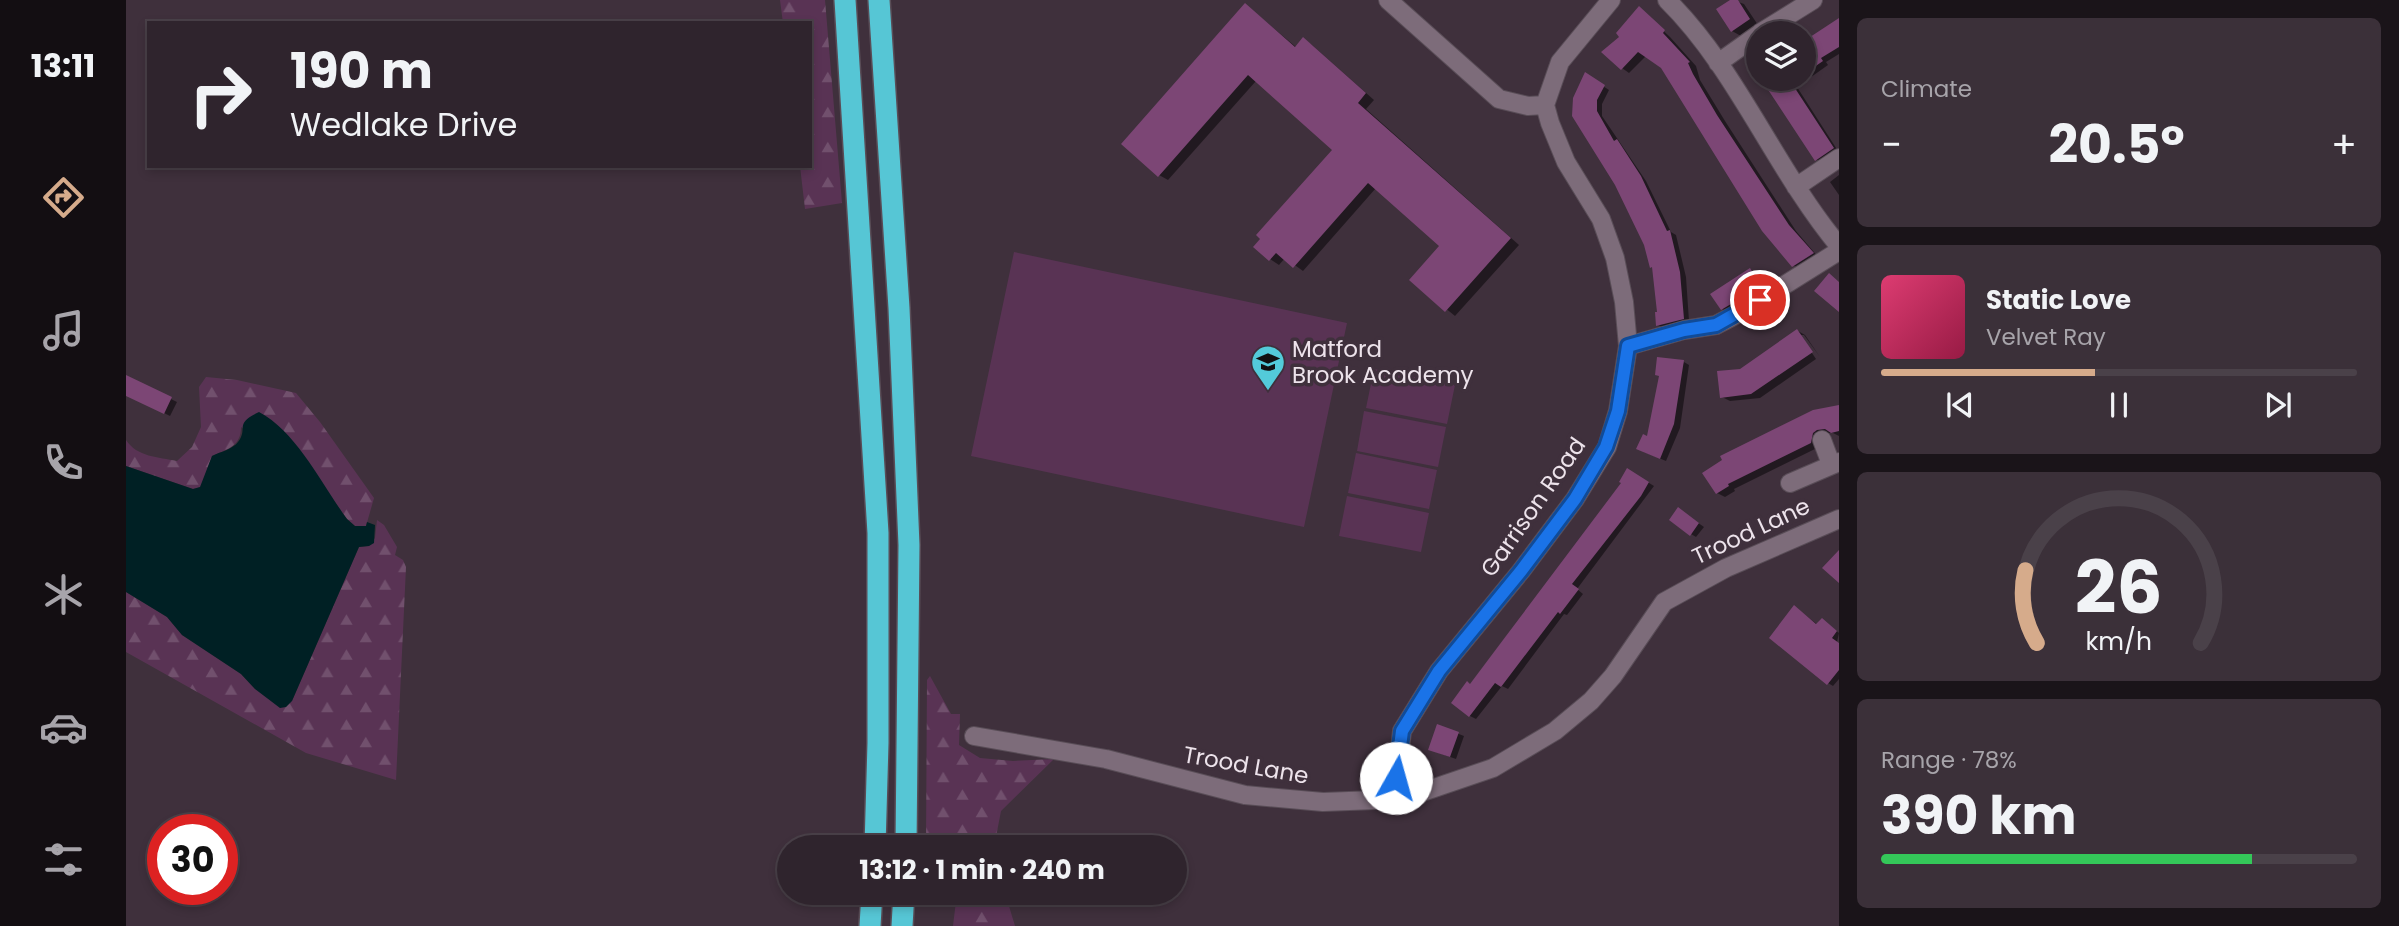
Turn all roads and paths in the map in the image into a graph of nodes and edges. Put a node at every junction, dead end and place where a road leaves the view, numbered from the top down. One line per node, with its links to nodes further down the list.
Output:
1 (845, 0): 21 (highway)
2 (879, 0): 22 (highway)
3 (1388, 0): 10 (street)
4 (1611, 0): 10 (street)
5 (1667, 0): 9 (street)
6 (1814, 0): 7 (street)
7 (1781, 21)
8 (1746, 44): 9 (street)
9 (1718, 63): 12 (street)
10 (1545, 104): 14 (street, Garrison Road)
11 (1839, 158): 12 (street)
12 (1796, 187): 13 (street)
13 (1839, 248): 14 (street)
14 (1628, 346): 20 (street, Garrison Road)
15 (1822, 440): 16 (street)
16 (1835, 463): 17 (street)
17 (1790, 483)
18 (1839, 519): 20 (street, Trood Lane)
19 (974, 736): 20 (street, Trood Lane)
20 (1402, 799)
21 (875, 835)
22 (906, 835)
23 (871, 905): 25 (highway)
24 (903, 905): 26 (highway)
25 (870, 926)
26 (902, 926)

